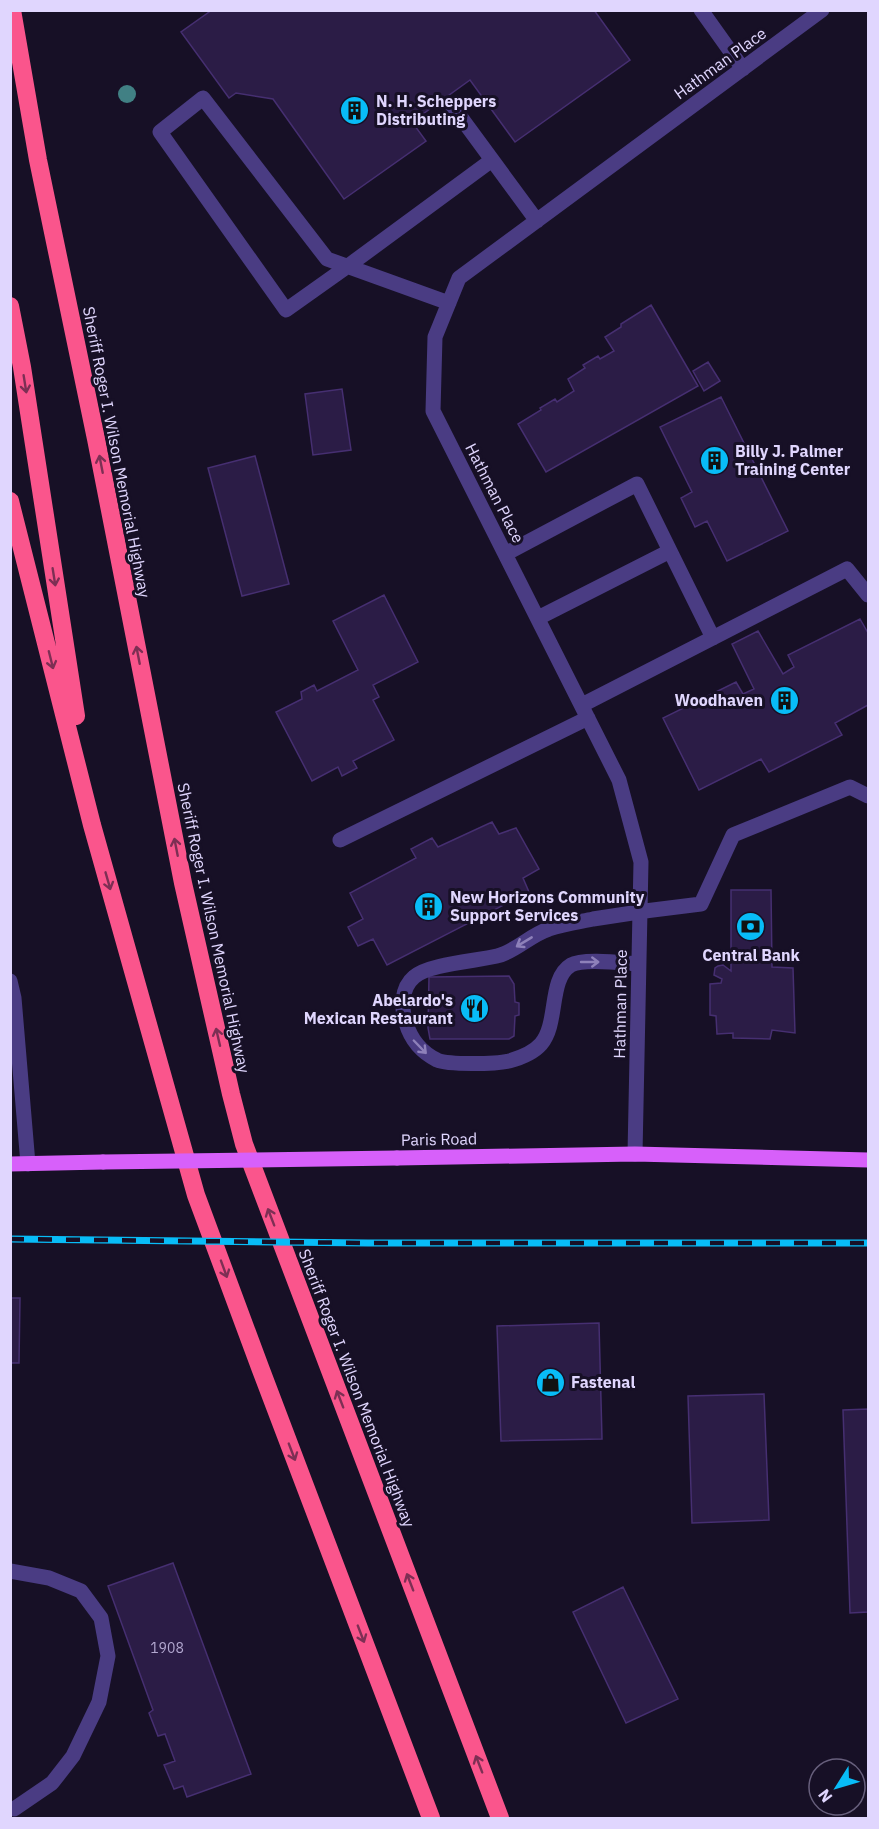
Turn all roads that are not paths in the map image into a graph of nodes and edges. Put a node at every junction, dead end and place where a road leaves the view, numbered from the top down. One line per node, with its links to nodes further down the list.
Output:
1 (12, 10): 31 (highway, Sheriff Roger I. Wilson Memorial Highway, one-way to 1)
2 (701, 10): 4 (street)
3 (822, 10): 4 (street, Hathman Place)
4 (743, 69): 7 (street, Hathman Place)
5 (451, 104): 6 (street)
6 (492, 160): 7 (street); 8 (street)
7 (537, 221): 9 (street, Hathman Place)
8 (348, 267): 8 (street); 9 (street)
9 (449, 303): 13 (street, Hathman Place)
10 (10, 306): 19 (highway, one-way to 19)
11 (10, 501): 19 (highway, one-way to 19)
12 (670, 551): 13 (street); 15 (street); 16 (street)
13 (506, 554): 15 (street, Hathman Place)
14 (868, 595): 16 (street)
15 (538, 618): 17 (street, Hathman Place)
16 (713, 638): 17 (street)
17 (585, 712): 20 (street); 21 (street, Hathman Place)
18 (868, 796): 21 (street)
19 (92, 825): 30 (highway, one-way to 30)
20 (340, 840)
21 (640, 911): 22 (street, Hathman Place); 22 (street, one-way to 22)
22 (638, 964): 24 (street, Hathman Place)
23 (10, 981): 27 (street)
24 (634, 1154): 25 (main road, Paris Road); 27 (main road, Paris Road, bridge)
25 (868, 1160)
26 (10, 1164): 27 (main road, Paris Road)
27 (28, 1164)
28 (10, 1571): 29 (street)
29 (15, 1811)
30 (431, 1818)
31 (500, 1818)

